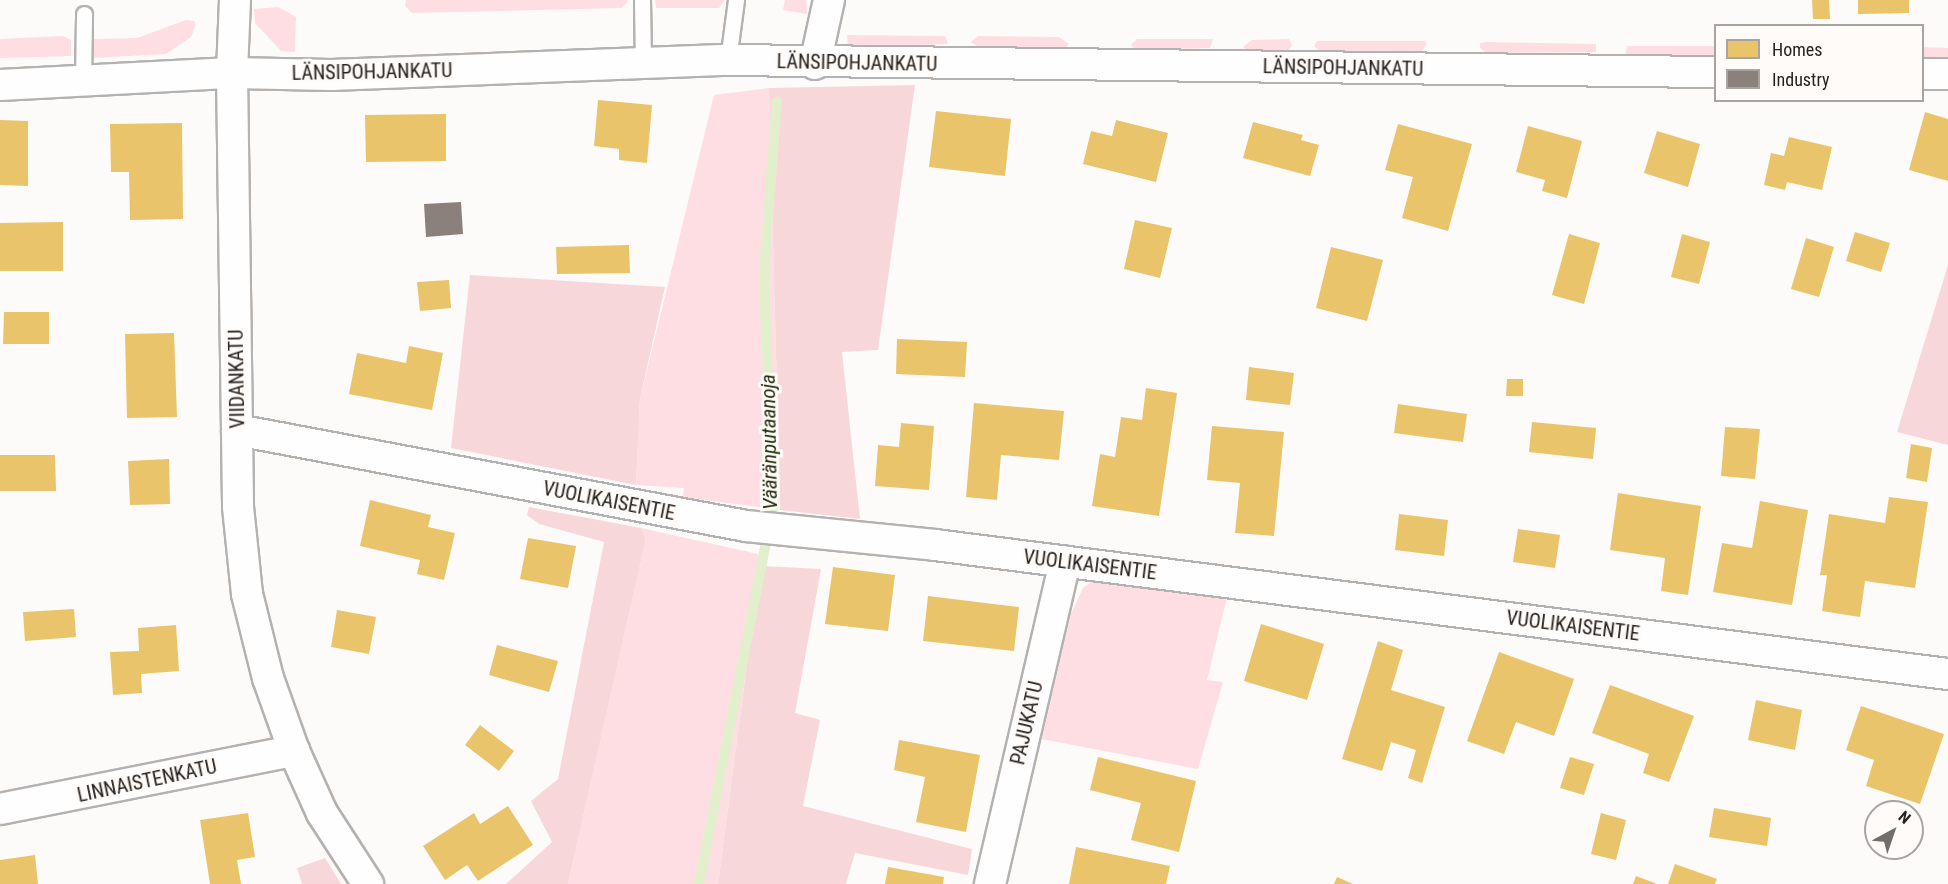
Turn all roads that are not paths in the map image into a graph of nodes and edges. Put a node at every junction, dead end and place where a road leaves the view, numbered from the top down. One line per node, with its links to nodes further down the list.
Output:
1 (235, 0): 10 (street, VIIDANKATU)
2 (642, 0): 7 (lane)
3 (736, 0): 6 (lane)
4 (829, 0): 8 (street)
5 (84, 14): 13 (lane)
6 (728, 60): 7 (street, LÄNSIPOHJANKATU); 8 (street, LÄNSIPOHJANKATU)
7 (643, 64): 10 (street, LÄNSIPOHJANKATU)
8 (815, 64): 9 (street, LÄNSIPOHJANKATU)
9 (1714, 72)
10 (232, 73): 13 (street, LÄNSIPOHJANKATU); 15 (street, VIIDANKATU)
11 (1924, 74): 12 (street)
12 (1948, 74)
13 (83, 81): 14 (street, LÄNSIPOHJANKATU)
14 (0, 85)
15 (237, 430): 16 (street, VUOLIKAISENTIE); 18 (street, VIIDANKATU)
16 (1065, 562): 17 (street, VUOLIKAISENTIE); 21 (street, PAJUKATU)
17 (1948, 674)
18 (294, 751): 19 (street, LINNAISTENKATU); 20 (street, VIIDANKATU)
19 (0, 809)
20 (368, 884)
21 (990, 884)

